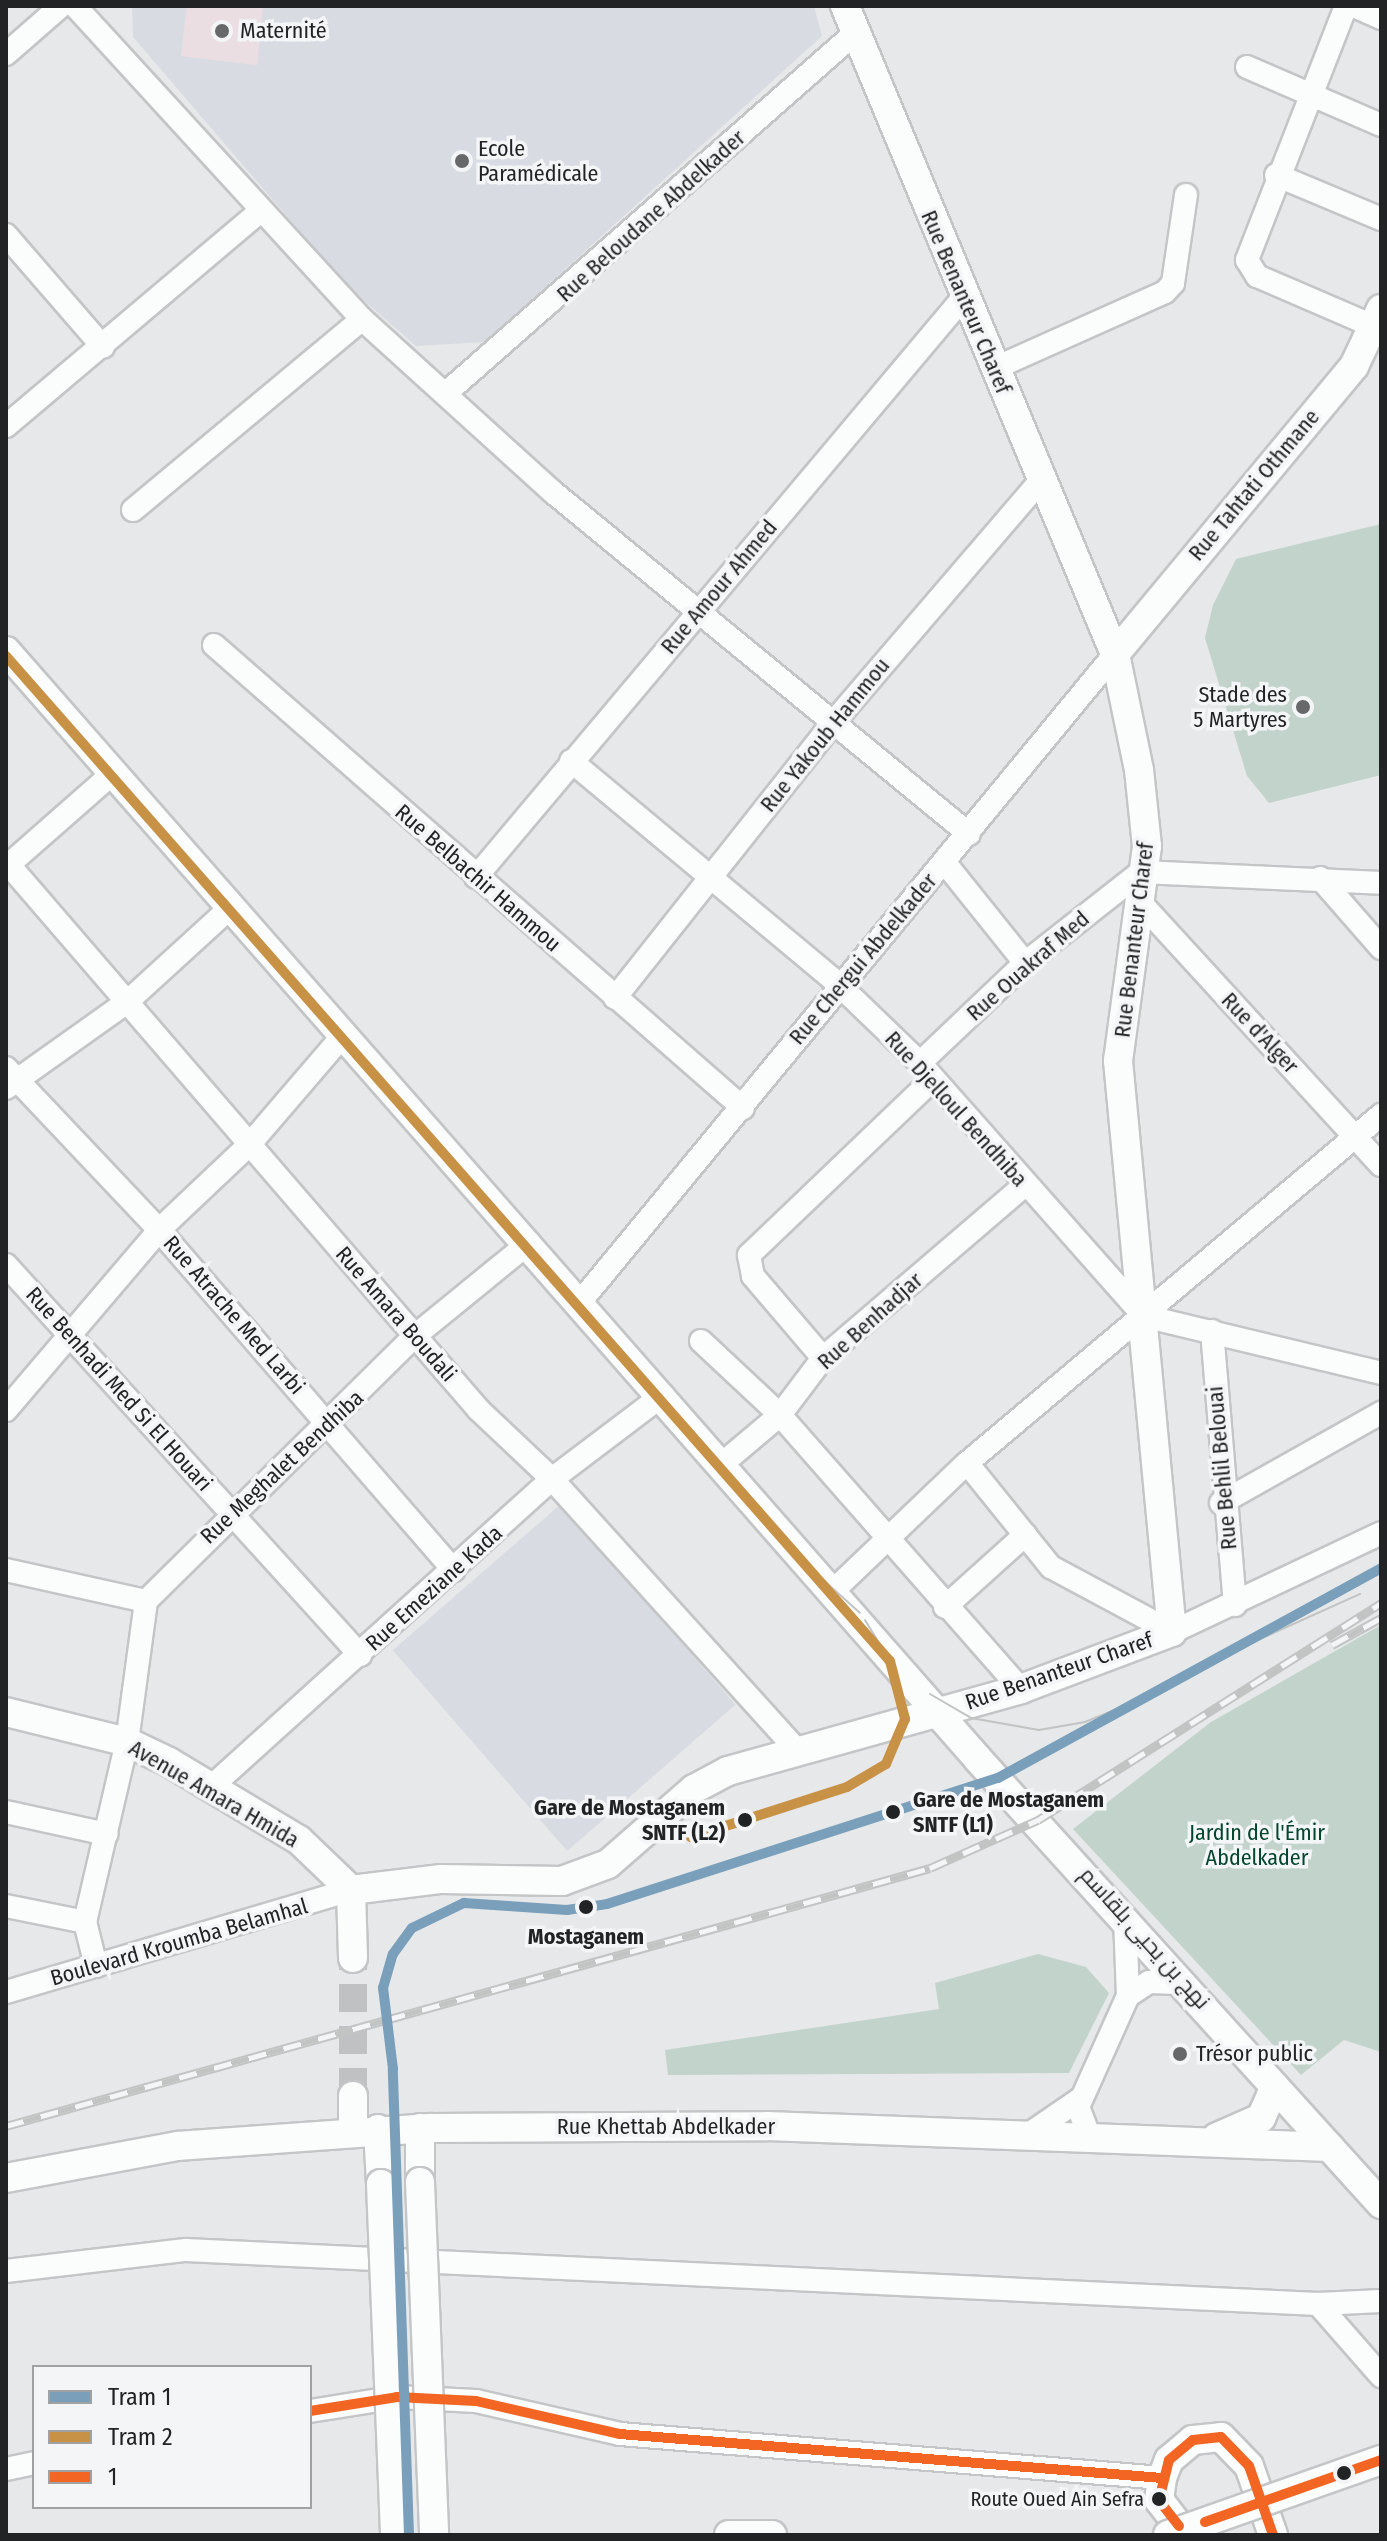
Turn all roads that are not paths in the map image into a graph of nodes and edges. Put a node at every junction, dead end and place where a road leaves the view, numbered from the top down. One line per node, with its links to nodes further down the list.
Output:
1 (61, 6): 7 (street)
2 (75, 6): 13 (street)
3 (1346, 6): 9 (street)
4 (1354, 6): 6 (street)
5 (851, 14): 16 (main road, Rue Benanteur Charef); 21 (street, Rue Beloudane Abdelkader)
6 (1381, 18)
7 (6, 54)
8 (1247, 67): 9 (street)
9 (1310, 93): 10 (street); 11 (street)
10 (1381, 125)
11 (1276, 175): 14 (street); 17 (street)
12 (1186, 195): 20 (street)
13 (259, 212): 18 (street); 19 (street)
14 (1381, 219)
15 (6, 235): 19 (street)
16 (963, 298): 20 (main road, Rue Benanteur Charef); 25 (street, Rue Amour Ahmed)
17 (1377, 318): 28 (main road, Rue Tahtati Othmane)
18 (362, 319): 21 (street); 24 (street)
19 (103, 347): 22 (street)
20 (993, 369): 23 (main road, Rue Benanteur Charef)
21 (445, 394): 25 (street)
22 (6, 426)
23 (1043, 478): 28 (main road, Rue Benanteur Charef); 29 (street, Rue Yakoub Hammou)
24 (133, 510)
25 (698, 612): 29 (street); 30 (street, Rue Amour Ahmed)
26 (214, 645): 37 (street, Rue Belbachir Hammou)
27 (6, 651): 31 (main road, نهج بن يحيى بلقاسم)
28 (1115, 654): 32 (street, Rue Chergui Abdelkader); 35 (main road, Rue Benanteur Charef)
29 (832, 724): 32 (street); 39 (street, Rue Yakoub Hammou)
30 (571, 761): 37 (street, Rue Amour Ahmed); 39 (street, Rue Djelloul Bendhiba)
31 (114, 772): 34 (street); 43 (main road, نهج بن يحيى بلقاسم)
32 (969, 834): 33 (street, Rue Chergui Abdelkader)
33 (945, 863): 45 (street); 46 (street, Rue Chergui Abdelkader)
34 (7, 866): 48 (street, Rue Amara Boudali)
35 (1141, 872): 38 (street); 42 (main road, Rue Benanteur Charef); 45 (street, Rue Ouakraf Med)
36 (1381, 873): 40 (street)
37 (476, 877): 47 (street, Rue Belbachir Hammou)
38 (1320, 878): 40 (street); 44 (street)
39 (709, 879): 46 (street, Rue Djelloul Bendhiba); 47 (street, Rue Yakoub Hammou)
40 (1355, 879): 41 (street)
41 (1381, 883)
42 (1139, 901): 54 (street, Rue d'Alger); 62 (main road, Rue Benanteur Charef)
43 (232, 906): 48 (street); 49 (main road, نهج بن يحيى بلقاسم)
44 (1381, 948)
45 (1025, 963): 50 (street, Rue Ouakraf Med)
46 (837, 983): 50 (street, Rue Djelloul Bendhiba); 52 (street, Rue Chergui Abdelkader)
47 (615, 998): 52 (street, Rue Belbachir Hammou)
48 (127, 1002): 51 (street); 55 (street, Rue Amara Boudali)
49 (344, 1034): 55 (street); 59 (main road, نهج بن يحيى بلقاسم)
50 (925, 1073): 57 (street, Rue Djelloul Bendhiba); 67 (street, Rue Ouakraf Med)
51 (9, 1079): 58 (street, Rue Atrache Med Larbi)
52 (743, 1108): 61 (street, Rue Chergui Abdelkader)
53 (1381, 1115): 54 (street)
54 (1357, 1138): 56 (street, Rue d'Alger); 62 (street)
55 (249, 1145): 58 (street); 65 (street, Rue Amara Boudali)
56 (1381, 1165)
57 (1024, 1186): 62 (street, Rue Djelloul Bendhiba); 67 (street, Rue Benhadjar)
58 (159, 1230): 64 (street); 73 (street, Rue Atrache Med Larbi)
59 (529, 1243): 61 (main road, نهج بن يحيى بلقاسم); 65 (street, Rue Meghalet Bendhiba)
60 (6, 1265): 64 (street, Rue Benhadi Med Si El Houari)
61 (581, 1301): 69 (main road, نهج بن يحيى بلقاسم)
62 (1144, 1316): 63 (street); 75 (street); 88 (main road, Rue Benanteur Charef)
63 (1212, 1331): 68 (street); 77 (street, Rue Behlil Belouai)
64 (73, 1333): 70 (street); 78 (street, Rue Benhadi Med Si El Houari)
65 (416, 1335): 73 (street, Rue Meghalet Bendhiba); 76 (street, Rue Amara Boudali)
66 (701, 1341): 72 (street)
67 (823, 1358): 72 (street, Rue Benhadjar)
68 (1381, 1373)
69 (663, 1395): 74 (main road, نهج بن يحيى بلقاسم); 76 (street, Rue Emeziane Kada)
70 (10, 1399)
71 (1381, 1413): 77 (street)
72 (780, 1415): 74 (street, Rue Benhadjar); 81 (street)
73 (331, 1425): 78 (street, Rue Meghalet Bendhiba); 83 (street, Rue Atrache Med Larbi)
74 (723, 1463): 84 (main road, نهج بن يحيى بلقاسم)
75 (967, 1463): 80 (street); 81 (street)
76 (552, 1479): 83 (street, Rue Emeziane Kada); 94 (street, Rue Amara Boudali)
77 (1221, 1503): 86 (street, Rue Behlil Belouai)
78 (230, 1513): 85 (street, Rue Meghalet Bendhiba); 89 (street, Rue Benhadi Med Si El Houari)
79 (1381, 1533): 86 (street)
80 (1025, 1535): 87 (street); 88 (street)
81 (888, 1543): 84 (street); 87 (street)
82 (6, 1570): 85 (street)
83 (454, 1570): 89 (street, Rue Emeziane Kada)
84 (835, 1589): 92 (main road, نهج بن يحيى بلقاسم)
85 (146, 1601): 93 (street)
86 (1235, 1605): 88 (street)
87 (945, 1607): 90 (street)
88 (1172, 1632): 90 (main road, Rue Benanteur Charef)
89 (360, 1655): 95 (street, Rue Emeziane Kada)
90 (1021, 1689): 92 (main road, Rue Benanteur Charef)
91 (6, 1712): 93 (main road, Avenue Amara Hmida)
92 (937, 1712): 94 (main road); 100 (main road, نهج بن يحيى بلقاسم)
93 (127, 1742): 95 (main road, Avenue Amara Hmida); 97 (street)
94 (797, 1750): 98 (main road)
95 (211, 1787): 98 (main road, Avenue Amara Hmida)
96 (6, 1812): 97 (street)
97 (107, 1834): 101 (street)
98 (351, 1890): 102 (main road); 103 (street, Boulevard Kroumba Belamhal)
99 (6, 1906): 101 (street)
100 (1124, 1913): 104 (main road, نهج بن يحيى بلقاسم); 106 (street)
101 (85, 1922): 103 (street)
102 (353, 1958)
103 (96, 1966): 105 (street, Boulevard Kroumba Belamhal)
104 (1187, 1984): 106 (street); 107 (main road, نهج بن يحيى بلقاسم)
105 (6, 1992)
106 (1128, 1996): 109 (street)
107 (1275, 2087): 114 (main road); 115 (main road, نهج بن يحيى بلقاسم)
108 (353, 2096): 111 (main road)
109 (1080, 2099): 112 (street); 113 (street)
110 (420, 2128): 111 (main road, Rue Khettab Abdelkader); 112 (main road, Rue Khettab Abdelkader); 128 (main road, bridge)
111 (366, 2130): 116 (main road, Rue Khettab Abdelkader); 127 (main road, bridge)
112 (1026, 2136): 113 (main road, Rue Khettab Abdelkader)
113 (1090, 2138): 114 (main road, Rue Khettab Abdelkader)
114 (1201, 2143): 115 (main road, Rue Khettab Abdelkader)
115 (1330, 2147): 117 (main road, نهج بن يحيى بلقاسم)
116 (6, 2178)
117 (1381, 2204)
118 (6, 2271): 120 (street)
119 (1381, 2301): 120 (street)
120 (1318, 2304): 121 (street)
121 (1381, 2376)
122 (312, 2411): 126 (street)
123 (1381, 2460): 131 (main road, bridge)
124 (32, 2463): 125 (street)
125 (6, 2469)
126 (1162, 2478): 132 (main road); 133 (main road)
127 (395, 2535)
128 (434, 2535)
129 (729, 2535): 130 (main road)
130 (772, 2535)
131 (1168, 2535)
132 (1186, 2535)
133 (1273, 2535)

